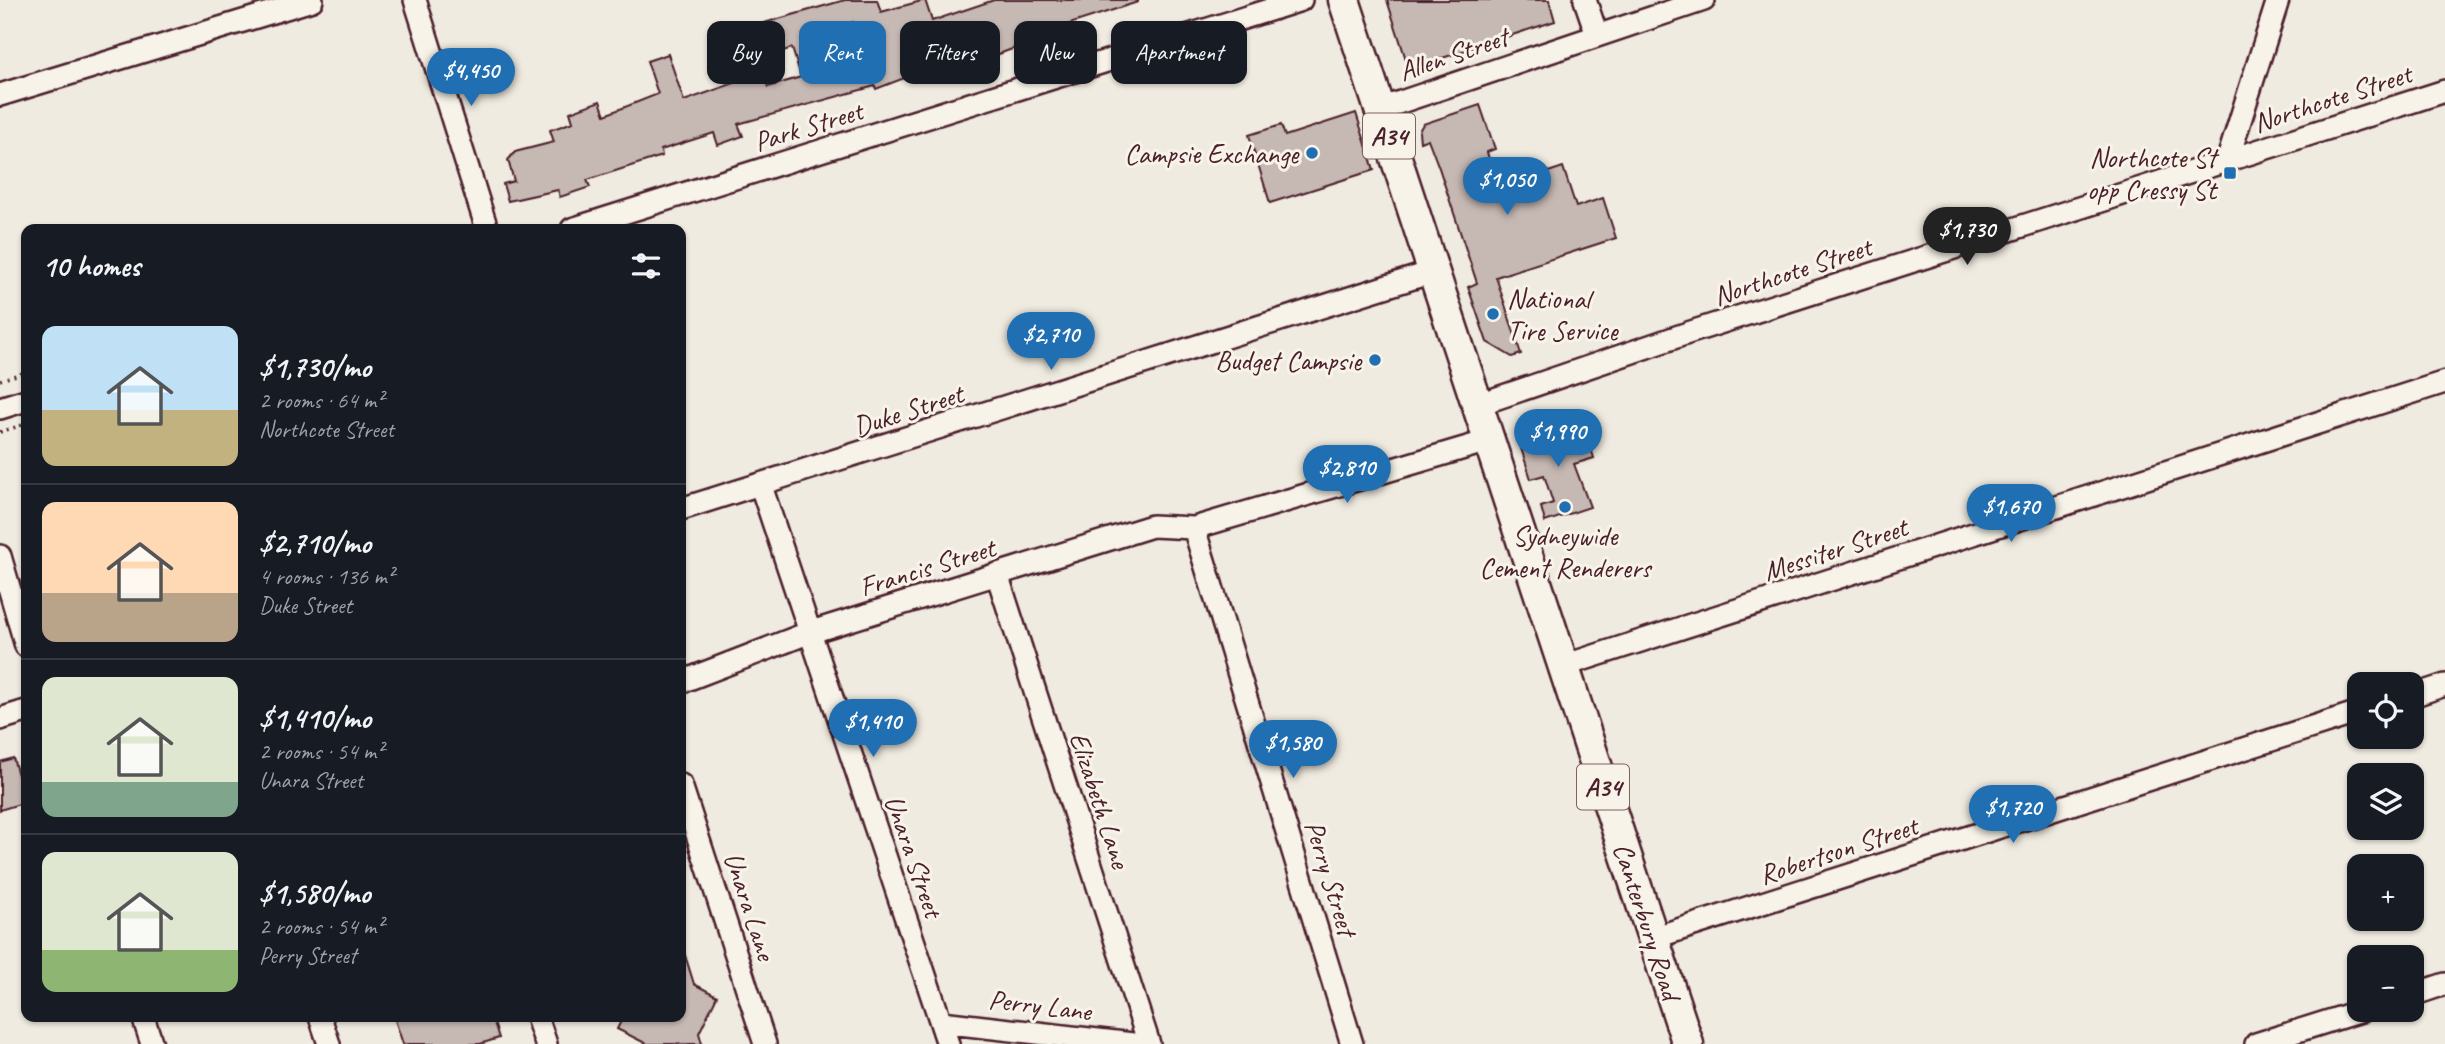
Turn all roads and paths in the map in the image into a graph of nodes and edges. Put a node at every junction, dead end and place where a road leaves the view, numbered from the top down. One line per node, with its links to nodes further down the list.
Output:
1 (312, 0): 10 (street)
2 (415, 0): 13 (street)
3 (1301, 0): 14 (street, Park Street)
4 (1344, 0): 11 (highway, Canterbury Road / A34)
5 (1585, 0): 8 (street)
6 (1703, 0): 8 (street, Allen Street)
7 (2277, 0): 12 (street)
8 (1597, 36): 11 (street, Allen Street)
9 (2445, 91): 12 (street, Northcote Street)
10 (0, 95)
11 (1380, 109): 15 (highway, Canterbury Road / A34)
12 (2227, 162): 20 (street, Northcote Street)
13 (485, 224)
14 (588, 224)
15 (1432, 272): 20 (highway, Canterbury Road / A34); 25 (street, Duke Street)
16 (21, 374): 17 (path)
17 (0, 380)
18 (2445, 382): 32 (street, Messiter Street)
19 (21, 402): 21 (street)
20 (1477, 405): 24 (highway, Canterbury Road / A34)
21 (0, 408)
22 (21, 426): 23 (path)
23 (0, 432)
24 (1488, 441): 27 (street, Francis Street); 32 (highway, Canterbury Road / A34)
25 (761, 486): 26 (street, Duke Street); 31 (street, Unara Street)
26 (686, 508)
27 (1194, 528): 29 (street, Francis Street); 55 (street, Perry Street)
28 (0, 556): 30 (street)
29 (997, 574): 31 (street, Francis Street); 54 (street, Elizabeth Lane)
30 (21, 629)
31 (808, 634): 33 (street, Francis Street); 47 (street, Unara Street)
32 (1563, 666): 40 (highway, Canterbury Road / A34)
33 (686, 680)
34 (2445, 685): 35 (street)
35 (2424, 691)
36 (21, 713): 38 (street)
37 (2347, 716): 40 (street, Robertson Street)
38 (0, 719)
39 (686, 800): 51 (street, Unara Lane)
40 (1653, 938): 56 (highway, Canterbury Road / A34)
41 (2445, 984): 42 (street)
42 (2424, 991)
43 (2347, 1015): 57 (street)
44 (145, 1022): 48 (street)
45 (322, 1022): 49 (street)
46 (539, 1022): 50 (street)
47 (941, 1022): 52 (street, Unara Street); 53 (street, Perry Lane)
48 (152, 1044)
49 (329, 1044)
50 (546, 1044)
51 (765, 1044)
52 (948, 1044)
53 (1133, 1044)
54 (1149, 1044)
55 (1352, 1044)
56 (1688, 1044)
57 (2256, 1044)

